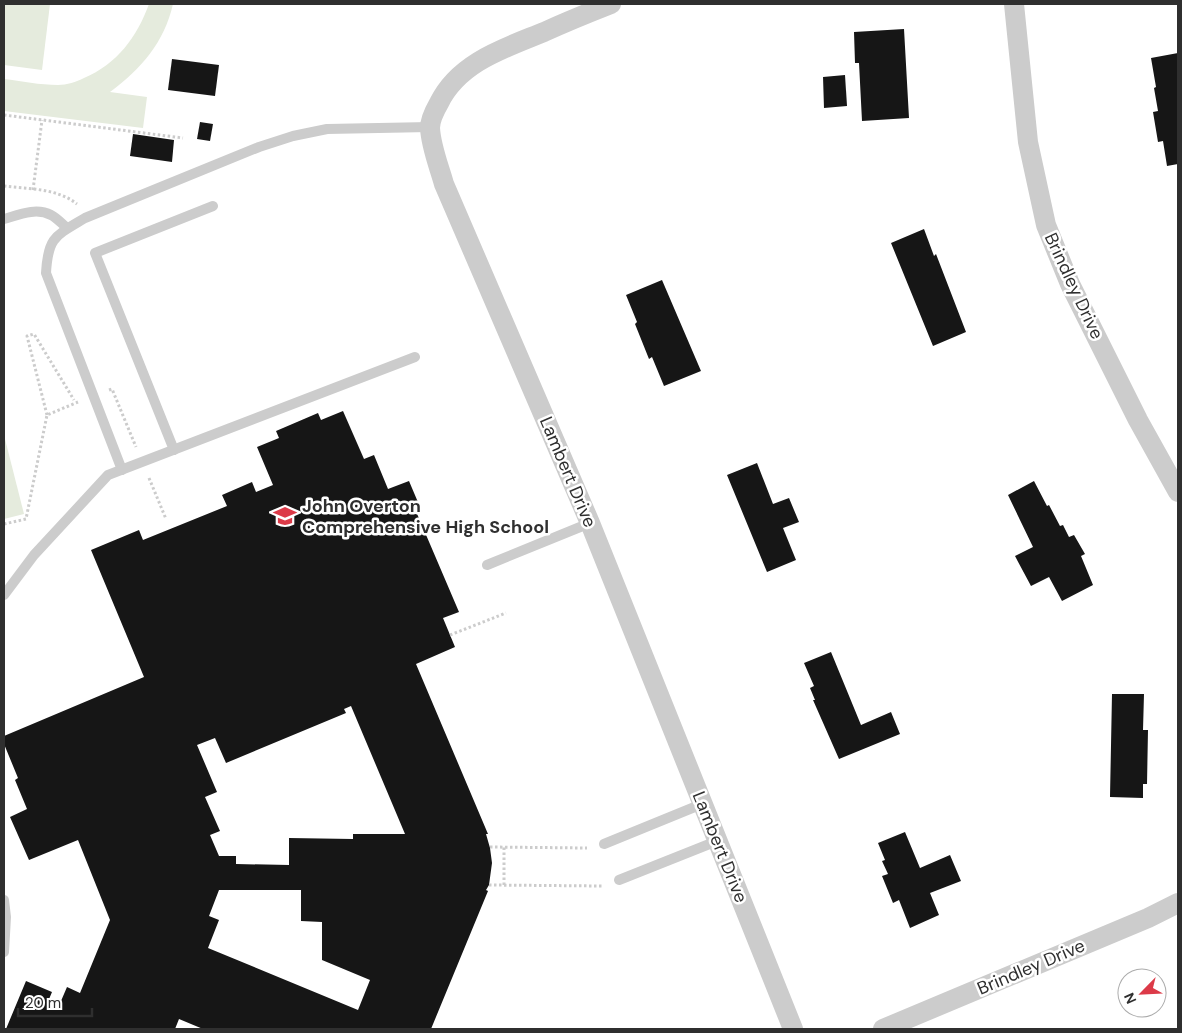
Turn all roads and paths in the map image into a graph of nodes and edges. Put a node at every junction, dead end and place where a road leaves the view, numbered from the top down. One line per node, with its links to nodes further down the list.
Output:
1 (611, 4): 5 (street)
2 (1014, 4): 18 (street, Brindley Drive)
3 (4, 115): 4 (path)
4 (42, 120): 6 (path); 7 (path)
5 (430, 127): 10 (lane); 20 (street, Lambert Drive)
6 (183, 138)
7 (33, 190)
8 (213, 206): 15 (lane)
9 (4, 219): 10 (lane)
10 (67, 228): 12 (lane)
11 (415, 357): 15 (lane)
12 (93, 396): 13 (path); 16 (path); 17 (lane)
13 (76, 403): 14 (path); 14 (path)
14 (48, 415): 21 (path)
15 (174, 450): 16 (lane)
16 (142, 462): 17 (lane); 19 (path)
17 (122, 470): 23 (lane)
18 (1178, 492)
19 (166, 519)
20 (590, 523): 22 (lane); 26 (street, Lambert Drive)
21 (4, 524)
22 (487, 565)
23 (4, 595)
24 (506, 614): 25 (path)
25 (450, 635)
26 (702, 804): 27 (street, Lambert Drive); 28 (lane)
27 (717, 841): 31 (lane); 37 (street, Lambert Drive)
28 (600, 846): 30 (path)
29 (490, 847): 30 (path)
30 (504, 847): 33 (path)
31 (615, 883): 33 (path)
32 (489, 885): 33 (path)
33 (504, 885)
34 (4, 900): 36 (lane)
35 (1178, 903): 38 (street, Brindley Drive)
36 (4, 952)
37 (793, 1029)
38 (883, 1029)

